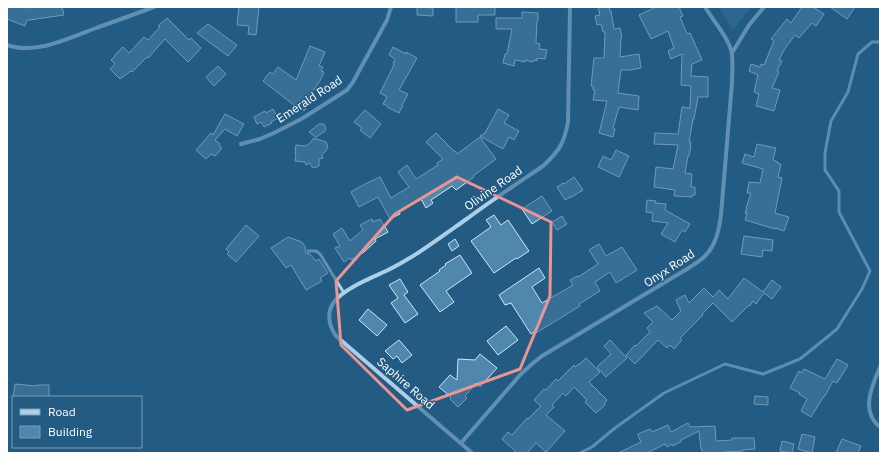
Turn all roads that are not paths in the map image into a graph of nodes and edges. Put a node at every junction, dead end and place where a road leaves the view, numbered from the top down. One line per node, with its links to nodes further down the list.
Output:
1 (154, 7): 6 (street)
2 (391, 7): 8 (street, Emerald Road)
3 (570, 7): 10 (street, Olivine Road)
4 (705, 7): 7 (street, Onyx Road)
5 (764, 7): 7 (street)
6 (7, 44)
7 (732, 53): 14 (street, Onyx Road)
8 (241, 144)
9 (308, 251): 10 (lane)
10 (344, 293): 11 (street, Olivine Road)
11 (330, 325): 14 (street, Saphire Road)
12 (880, 367): 13 (street)
13 (880, 427)
14 (461, 443): 15 (street, Saphire Road)
15 (472, 453)

